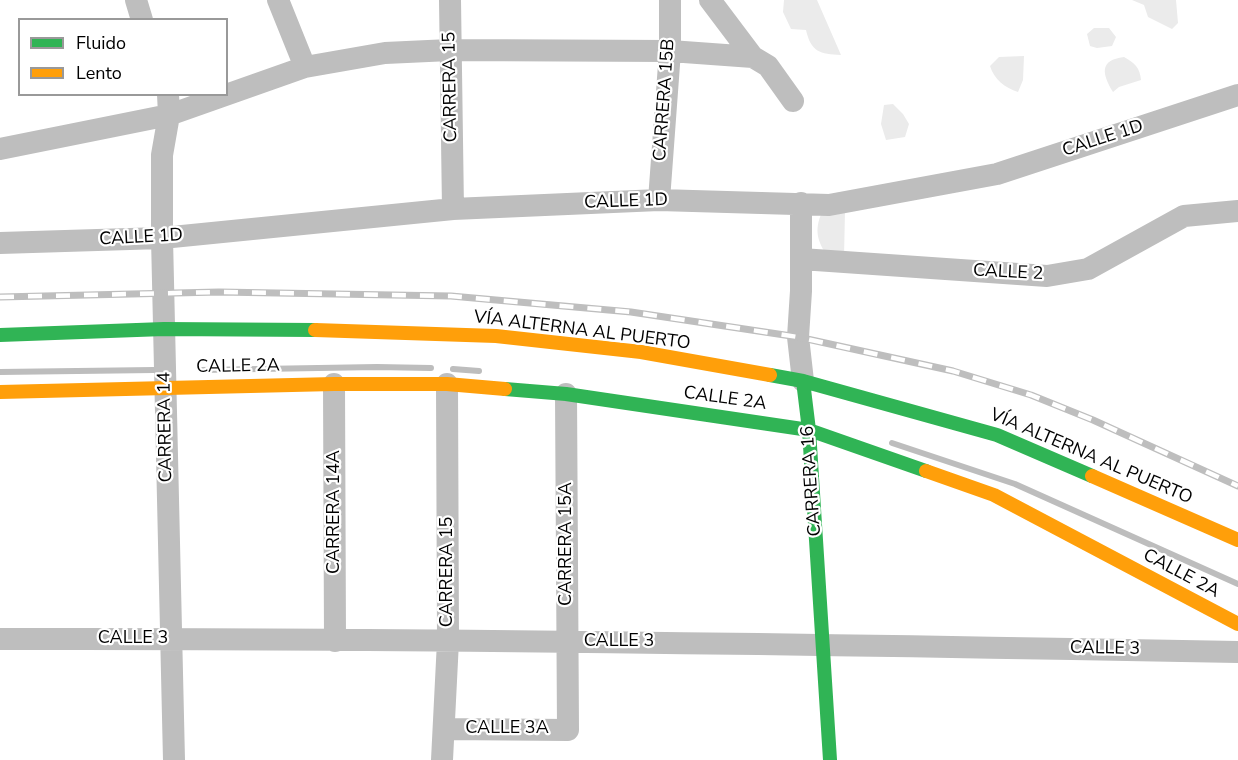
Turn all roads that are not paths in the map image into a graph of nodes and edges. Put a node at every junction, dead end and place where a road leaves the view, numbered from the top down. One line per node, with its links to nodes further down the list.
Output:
1 (136, 0): 6 (street)
2 (278, 0): 10 (street)
3 (450, 0): 7 (street, CARRERA 15)
4 (670, 0): 8 (street, CARRERA 15B)
5 (710, 0): 9 (street)
6 (141, 18)
7 (450, 50): 8 (street); 10 (street); 19 (street, CARRERA 15)
8 (670, 51): 9 (street); 17 (street, CARRERA 15B)
9 (753, 57): 14 (street)
10 (306, 67): 11 (street)
11 (228, 89)
12 (1238, 95): 18 (street, CALLE 1D)
13 (201, 96): 15 (street)
14 (793, 101)
15 (169, 105): 16 (street); 21 (street, CARRERA 14)
16 (0, 150)
17 (658, 200): 18 (street, CALLE 1D); 19 (street, CALLE 1D)
18 (801, 203): 23 (street, CARRERA 16)
19 (453, 209): 21 (street, CALLE 1D)
20 (1238, 211): 23 (street, CALLE 2)
21 (162, 238): 22 (street, CALLE 1D); 24 (street, CARRERA 14)
22 (0, 243)
23 (801, 259): 30 (street, CARRERA 16)
24 (164, 329): 25 (street, VÍA ALTERNA AL PUERTO); 26 (street, CARRERA 14); 30 (street, VÍA ALTERNA AL PUERTO)
25 (0, 336)
26 (165, 374): 27 (street, CALLE 2A); 29 (street, CALLE 2A); 36 (street, CARRERA 14)
27 (334, 384): 28 (street, CALLE 2A); 37 (street, CARRERA 14A)
28 (447, 384): 31 (street, CALLE 2A); 38 (street, CARRERA 15)
29 (0, 392)
30 (805, 392): 32 (street, CARRERA 16); 33 (street, VÍA ALTERNA AL PUERTO)
31 (566, 394): 32 (street, CALLE 2A); 39 (street, CARRERA 15A)
32 (809, 426): 34 (street, CALLE 2A); 40 (street, CARRERA 16)
33 (1238, 540)
34 (1238, 624)
35 (0, 639): 36 (street, CALLE 3)
36 (172, 639): 37 (street, CALLE 3); 44 (street, CARRERA 14)
37 (335, 641): 38 (street, CALLE 3)
38 (448, 641): 39 (street, CALLE 3); 42 (street, CARRERA 15)
39 (568, 642): 40 (street, CALLE 3); 43 (street, CARRERA 15A)
40 (824, 644): 41 (street, CALLE 3); 46 (street, CARRERA 16)
41 (1238, 652)
42 (445, 729): 43 (street, CALLE 3A); 45 (street, CARRERA 15)
43 (568, 730)
44 (174, 760)
45 (442, 760)
46 (830, 760)

